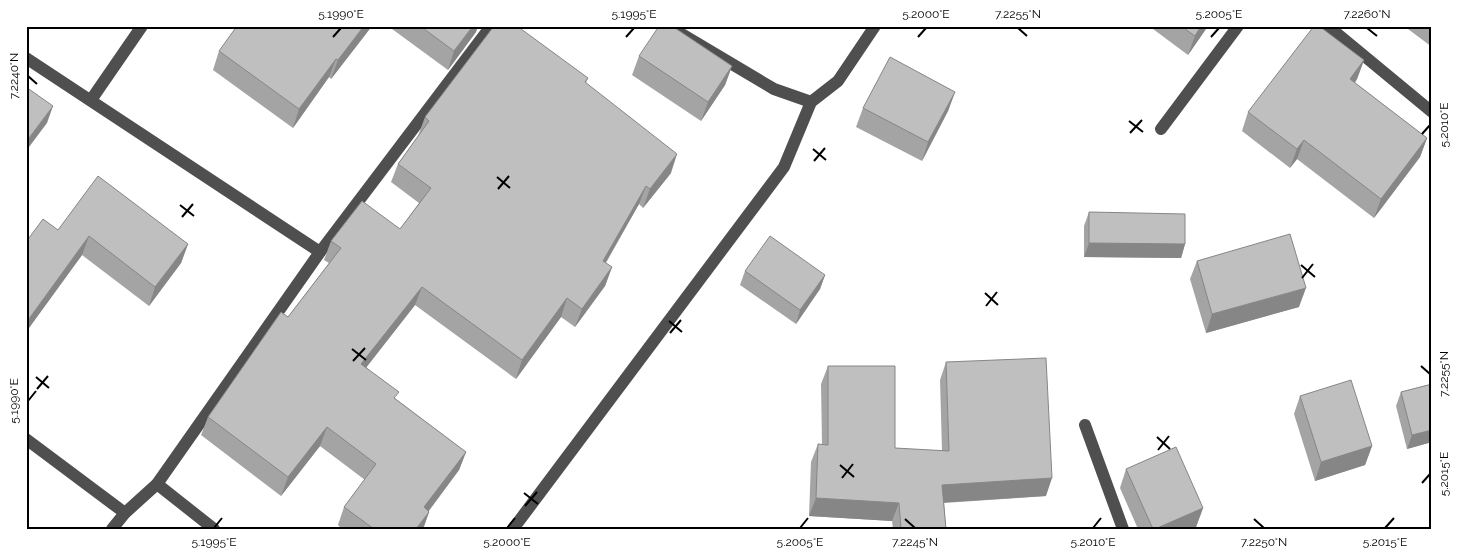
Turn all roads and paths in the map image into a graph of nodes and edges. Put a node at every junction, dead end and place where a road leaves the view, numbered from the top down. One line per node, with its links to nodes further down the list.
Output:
1 (142, 26): 8 (street)
2 (491, 26): 12 (street)
3 (668, 26): 9 (street)
4 (875, 26): 9 (street)
5 (1238, 26): 11 (street)
6 (1328, 26): 10 (street)
7 (26, 58): 8 (street)
8 (91, 100): 12 (street)
9 (811, 102): 19 (street)
10 (1432, 112)
11 (1161, 129)
12 (320, 252): 15 (street)
13 (1085, 425): 20 (street)
14 (26, 438): 16 (street)
15 (157, 484): 16 (street); 18 (street)
16 (125, 513): 17 (street)
17 (112, 529)
18 (214, 529)
19 (513, 529)
20 (1123, 529)

